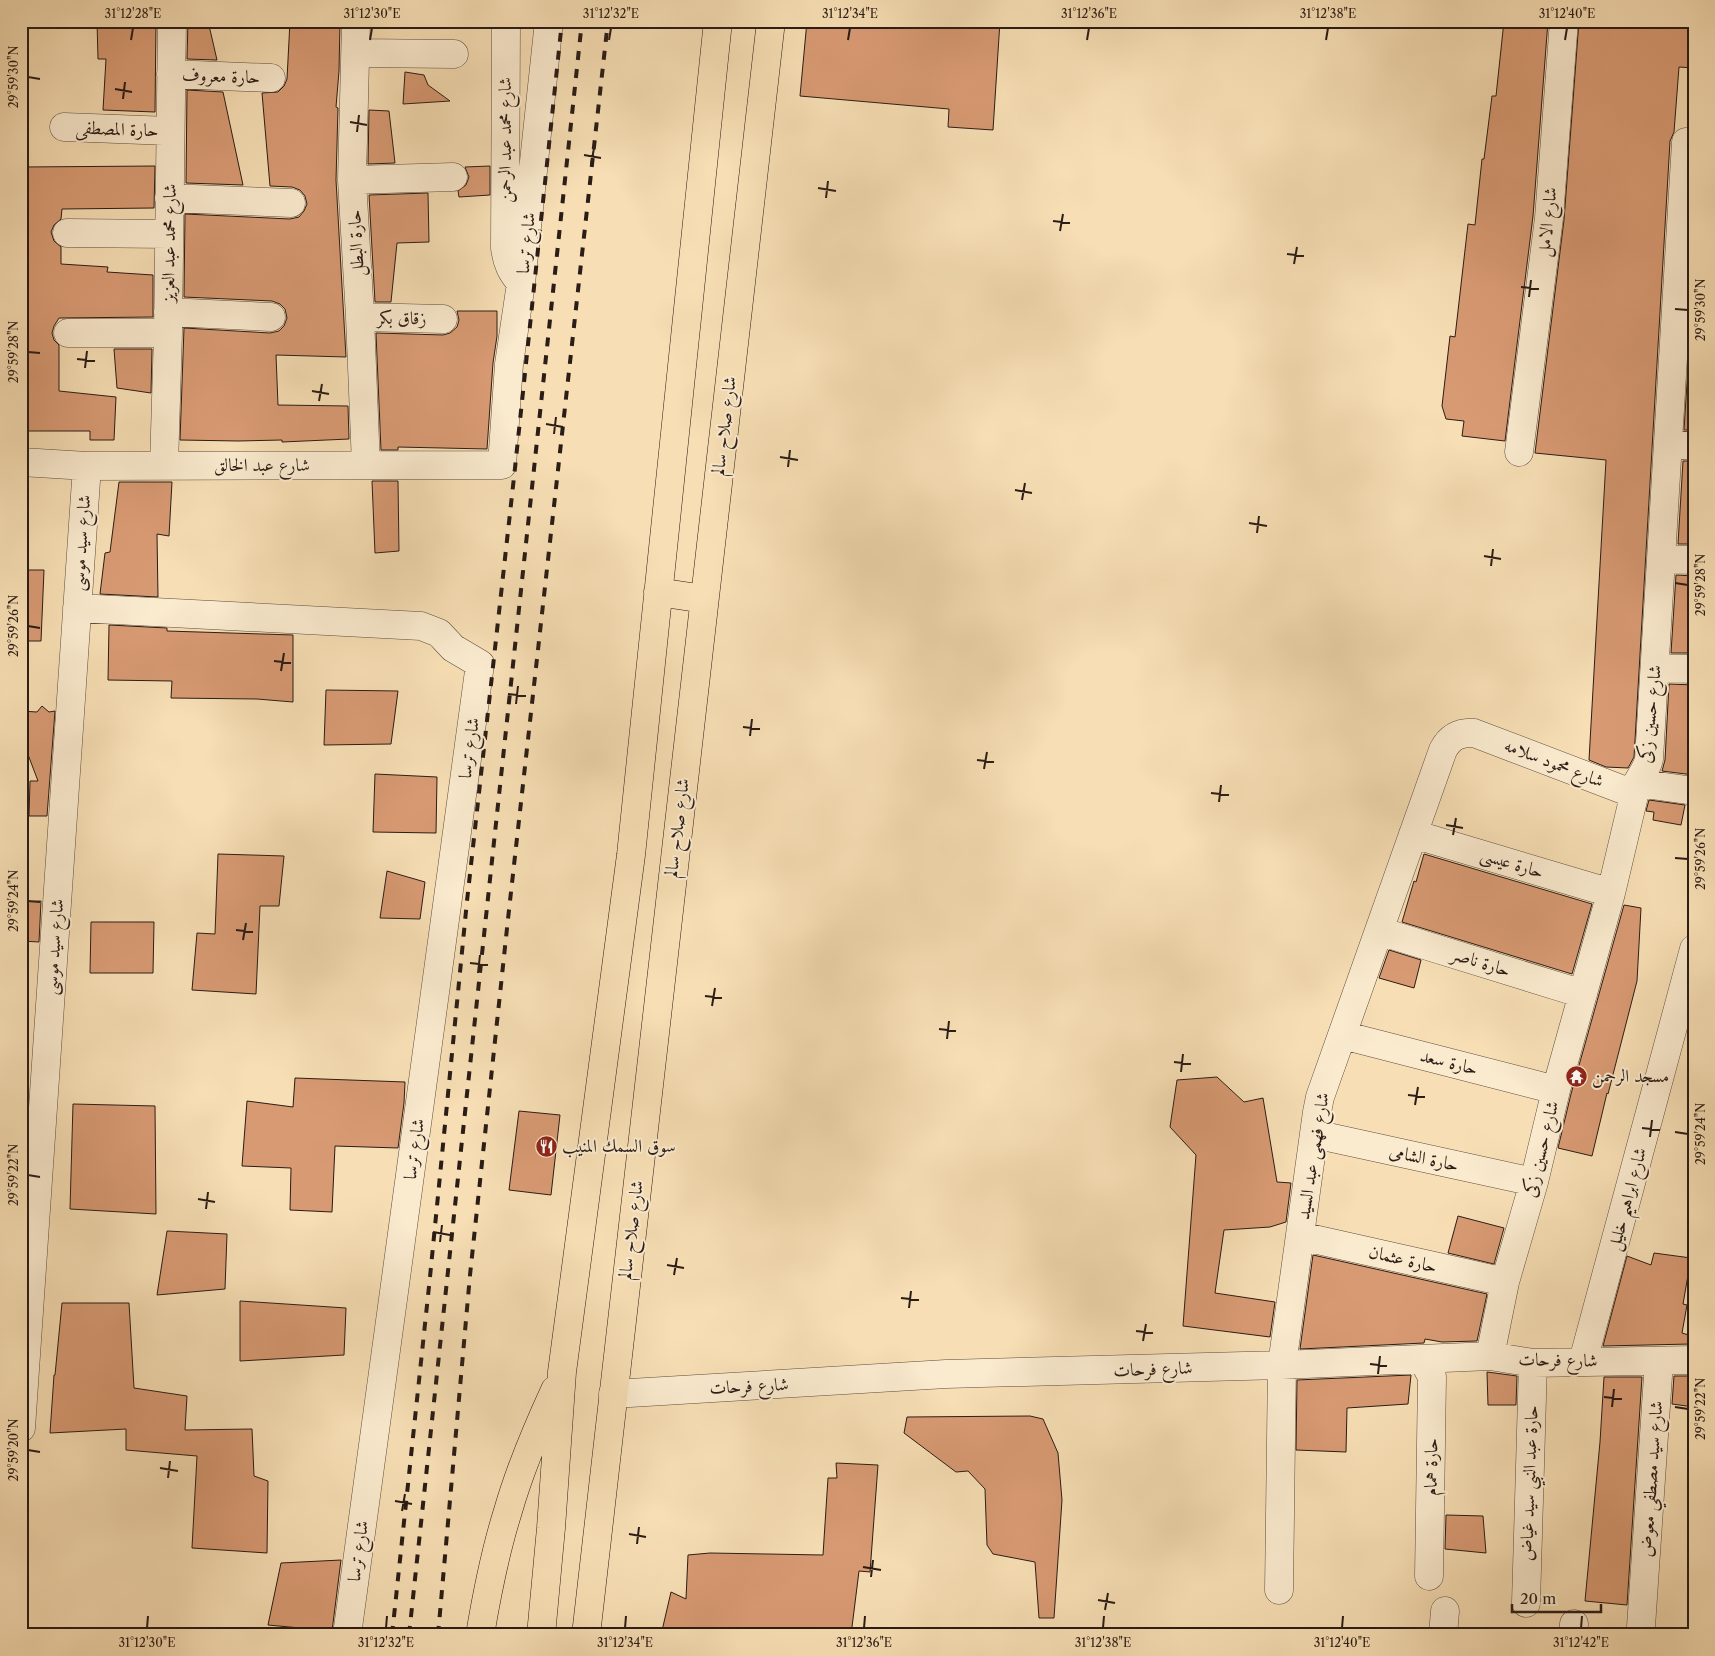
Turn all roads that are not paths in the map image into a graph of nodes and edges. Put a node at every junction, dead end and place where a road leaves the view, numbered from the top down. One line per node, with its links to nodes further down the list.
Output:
1 (172, 21): 10 (street, شارع محمد عبد العزيز)
2 (356, 21): 8 (street, حارة البطل)
3 (506, 21): 22 (street, شارع محمد عبد الرحمن)
4 (549, 21): 22 (street, شارع ترسا)
5 (718, 21): 38 (highway)
6 (771, 21): 39 (highway, شارع صلاح سالم)
7 (1564, 21): 30 (street, شارع الامل)
8 (356, 53): 9 (street); 16 (street, حارة البطل)
9 (454, 54)
10 (171, 74): 11 (street, حارة معروف); 13 (street, شارع محمد عبد العزيز)
11 (271, 78)
12 (64, 127): 13 (street, حارة المصطفى)
13 (170, 131): 17 (street, شارع محمد عبد العزيز)
14 (1686, 142): 19 (street, شارع حسين زكى)
15 (453, 177): 16 (street)
16 (352, 180): 24 (street, حارة البطل)
17 (170, 198): 18 (street); 21 (street, شارع محمد عبد العزيز)
18 (291, 203)
19 (1688, 215): 28 (street, شارع حسين زكى)
20 (66, 232): 21 (street)
21 (169, 234): 26 (street, شارع محمد عبد العزيز)
22 (522, 283): 33 (street, شارع ترسا)
23 (271, 317): 26 (street)
24 (360, 317): 25 (street, زقاق بكر); 32 (street, حارة البطل)
25 (443, 319)
26 (168, 322): 27 (street); 35 (street, شارع محمد عبد العزيز)
27 (68, 333)
28 (1684, 338): 29 (street, شارع حسين زكى)
29 (1681, 445): 36 (street, شارع حسين زكى)
30 (1519, 452)
31 (21, 462): 34 (street, شارع عبد الخالق)
32 (366, 465): 33 (street, شارع عبد الخالق); 35 (street, شارع عبد الخالق)
33 (502, 465)
34 (87, 466): 35 (street, شارع عبد الخالق); 40 (street, شارع سيد موسى)
35 (164, 466)
36 (1661, 559): 37 (street); 41 (street, شارع حسين زكى)
37 (1694, 560)
38 (658, 592): 39 (highway); 64 (highway)
39 (704, 599): 65 (highway, شارع صلاح سالم)
40 (77, 608): 66 (street, شارع سيد موسى); 71 (street, شارع ترسا)
41 (1656, 668): 42 (street); 44 (street, شارع حسين زكى)
42 (1694, 669)
43 (1474, 733): 44 (street, شارع محمود سلامه); 46 (street, شارع فهمى عبد السيد)
44 (1636, 789): 45 (street, شارع محمود سلامه); 47 (street, شارع حسين زكى)
45 (1694, 790)
46 (1413, 834): 47 (street, حارة عيسى); 48 (street, شارع فهمى عبد السيد)
47 (1611, 893): 50 (street, شارع حسين زكى)
48 (1379, 930): 50 (street, حارة ناصر); 51 (street, شارع فهمى عبد السيد)
49 (1694, 949): 61 (street, شارع ابراهيم خليل)
50 (1583, 994): 52 (street, شارع حسين زكى)
51 (1342, 1035): 52 (street, حارة سعد); 53 (street, شارع فهمى عبد السيد)
52 (1556, 1090): 54 (street, شارع حسين زكى)
53 (1314, 1134): 54 (street, حارة الشامى); 55 (street, شارع فهمى عبد السيد)
54 (1534, 1182): 56 (street, شارع حسين زكى)
55 (1300, 1236): 56 (street, حارة عثمان); 63 (street, شارع فهمى عبد السيد)
56 (1505, 1282): 57 (street, شارع حسين زكى)
57 (1490, 1356): 58 (street, شارع فرحات); 62 (street, شارع فرحات)
58 (1423, 1360): 63 (street, شارع فرحات); 67 (street, حارة همام)
59 (1694, 1360): 60 (street, شارع فرحات)
60 (1659, 1361): 61 (street, شارع فرحات); 70 (street, شارع سيد مصطفي معوض)
61 (1583, 1362): 62 (street, شارع فرحات)
62 (1533, 1363): 69 (street, حارة عبد النبي سيد غياض)
63 (1282, 1365): 65 (street, شارع فرحات); 68 (street, شارع فهمى عبد السيد)
64 (562, 1372): 72 (highway); 73 (highway)
65 (613, 1394): 74 (highway, شارع صلاح سالم)
66 (21, 1428)
67 (1429, 1576)
68 (1279, 1590)
69 (1526, 1603)
70 (1641, 1627)
71 (347, 1635)
72 (480, 1635)
73 (541, 1635)
74 (586, 1635)

